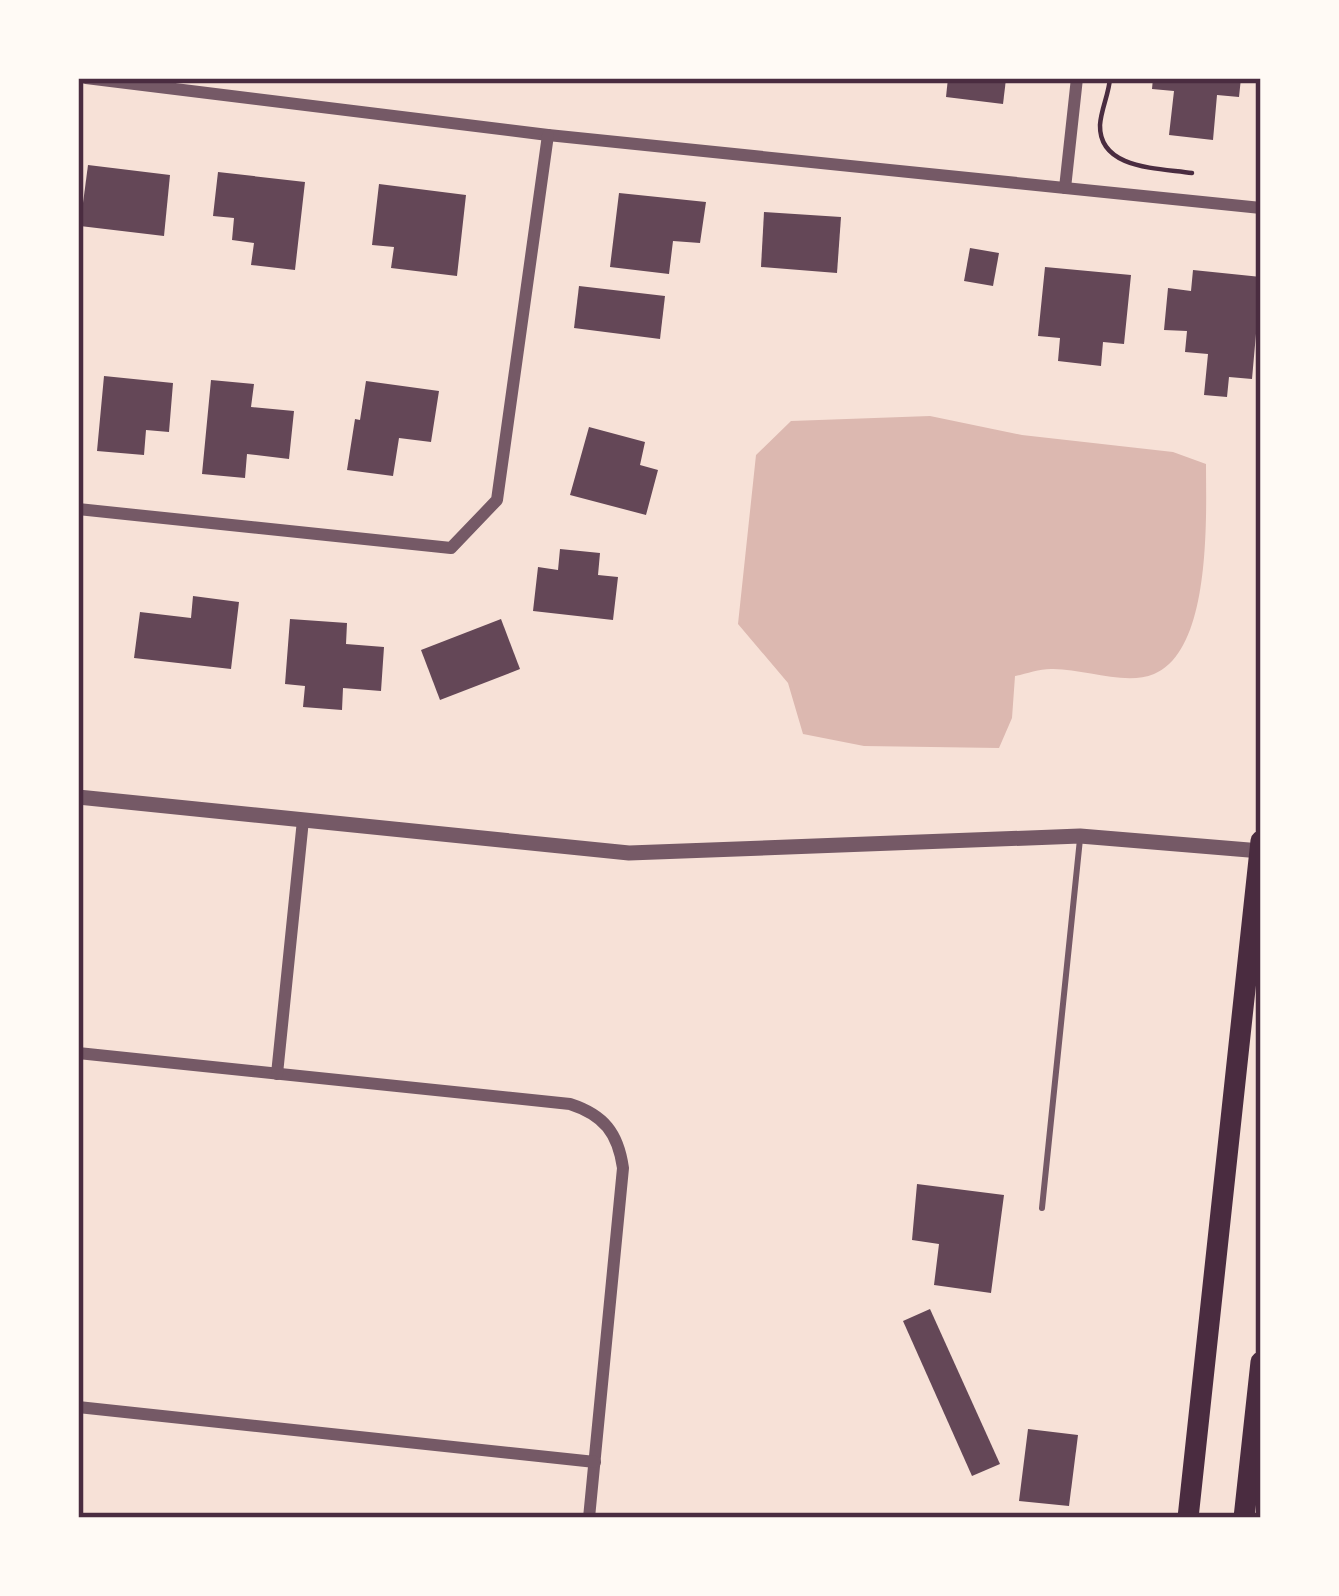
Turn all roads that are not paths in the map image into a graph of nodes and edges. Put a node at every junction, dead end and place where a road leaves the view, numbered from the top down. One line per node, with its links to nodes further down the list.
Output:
1 (86, 78): 3 (street)
2 (1078, 78): 4 (street)
3 (548, 134): 4 (street); 6 (street)
4 (1066, 188): 5 (street)
5 (1261, 208)
6 (78, 509)
7 (78, 797): 8 (street)
8 (303, 820): 9 (street); 13 (street)
9 (1080, 836): 11 (street); 14 (lane)
10 (1261, 841): 11 (main road)
11 (1260, 851): 19 (main road)
12 (78, 1053): 13 (street)
13 (277, 1074): 17 (street)
14 (1042, 1208)
15 (1261, 1362): 20 (main road)
16 (78, 1407): 17 (street)
17 (595, 1462): 18 (street)
18 (589, 1518)
19 (1188, 1518)
20 (1244, 1518)

